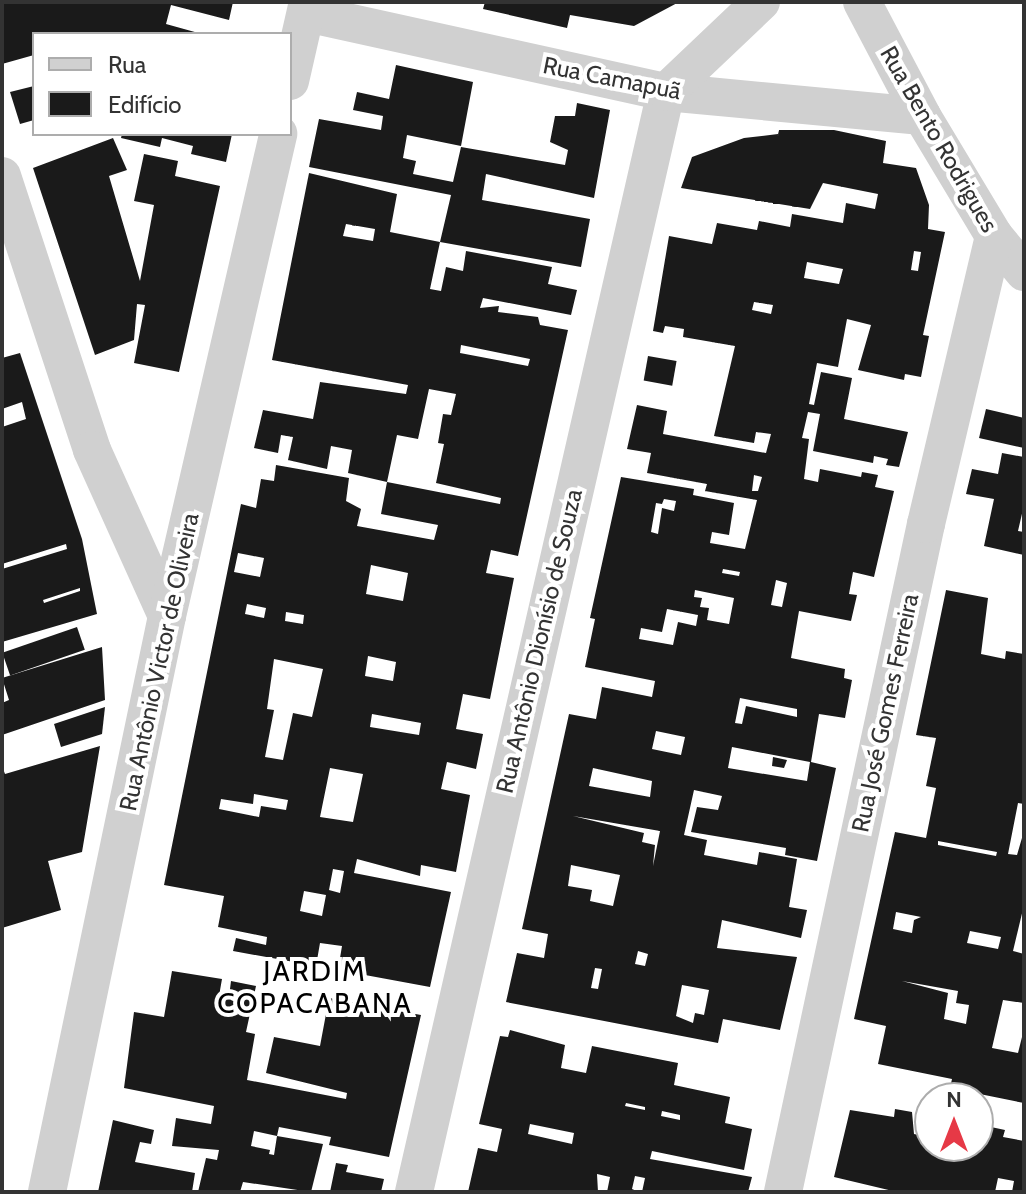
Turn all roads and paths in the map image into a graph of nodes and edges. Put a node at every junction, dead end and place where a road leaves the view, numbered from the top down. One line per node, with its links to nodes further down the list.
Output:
1 (761, 2): 5 (street)
2 (862, 2): 6 (street, Rua Bento Rodrigues)
3 (307, 7): 4 (street); 5 (street, Rua Camapuã)
4 (292, 72)
5 (666, 92): 6 (street, Rua Camapuã); 13 (street, Rua Antônio Dionísio de Souza)
6 (922, 116): 9 (street, Rua Bento Rodrigues)
7 (278, 136): 11 (street, Rua Antônio Victor de Oliveira)
8 (2, 176): 11 (street)
9 (994, 236): 10 (street, Rua Bento Rodrigues); 14 (street, Rua José Gomes Ferreira)
10 (1024, 272)
11 (167, 616): 12 (street, Rua Antônio Victor de Oliveira)
12 (47, 1192)
13 (414, 1192)
14 (783, 1192)

